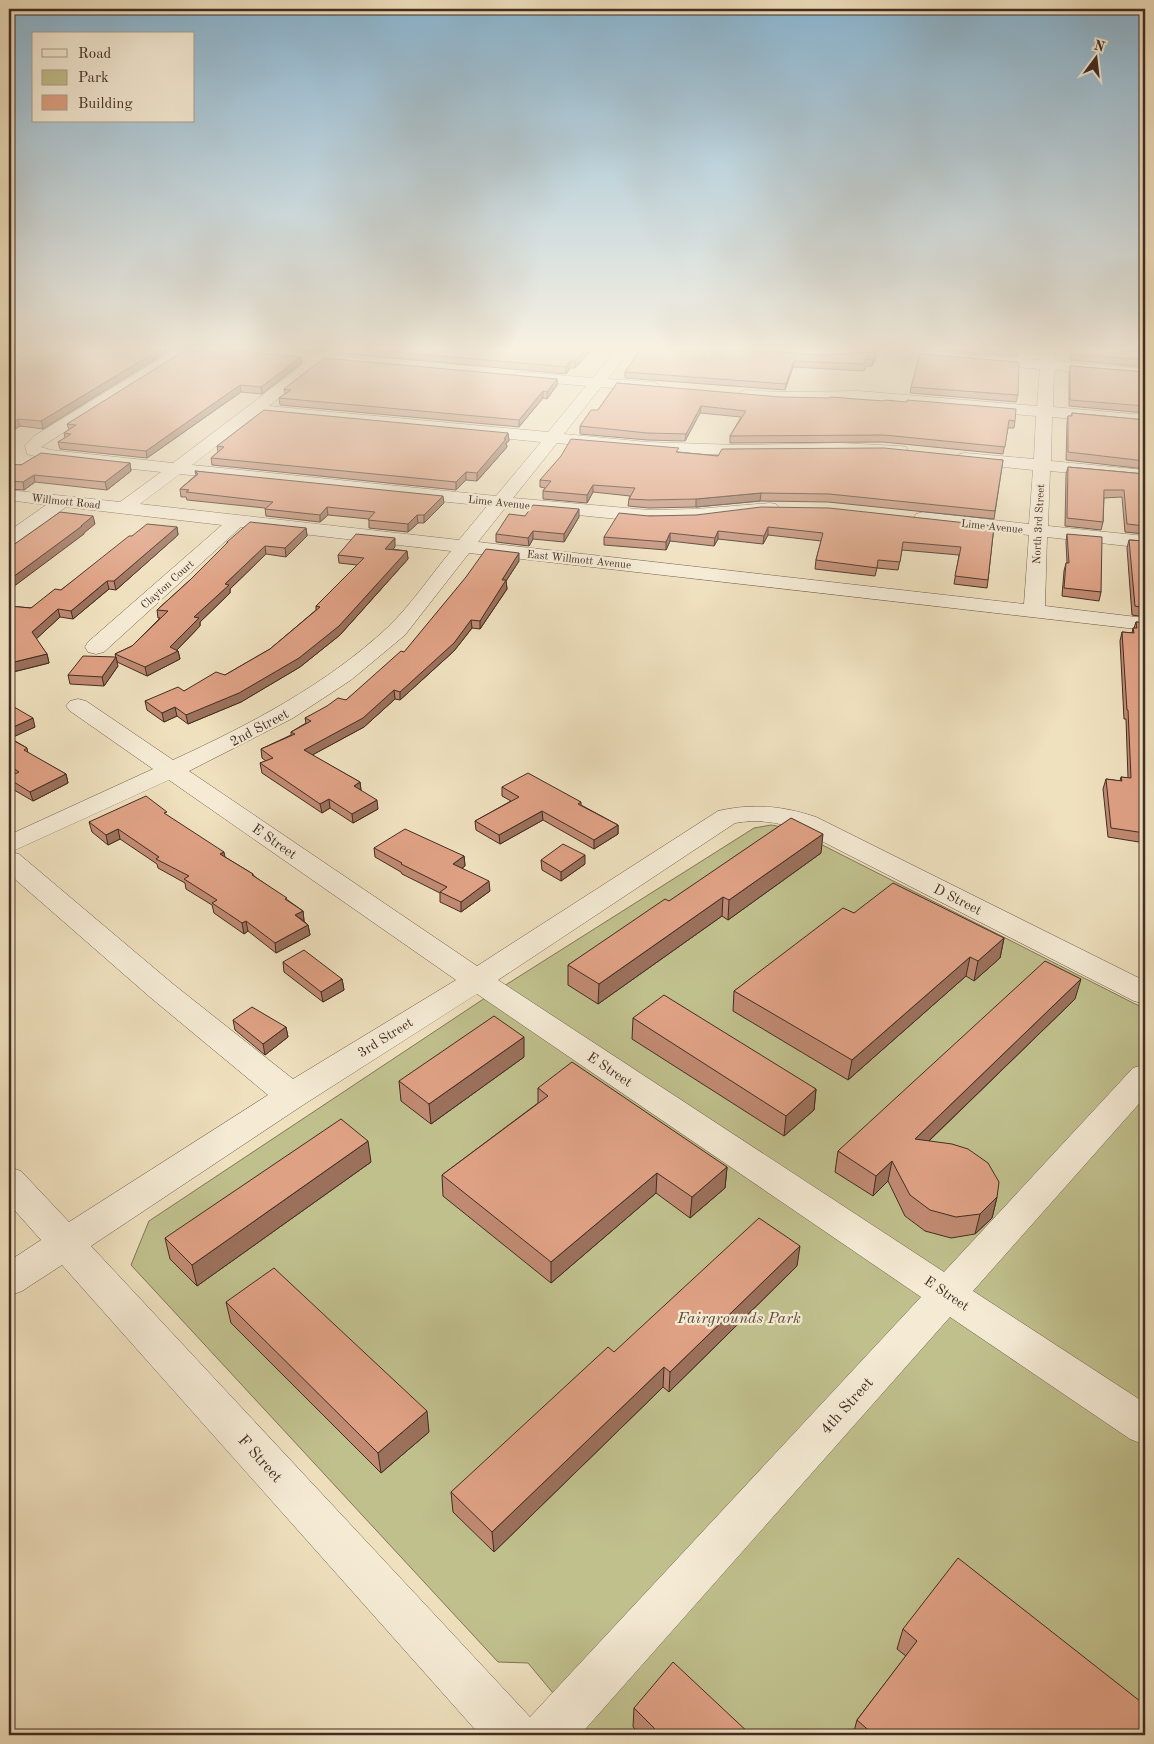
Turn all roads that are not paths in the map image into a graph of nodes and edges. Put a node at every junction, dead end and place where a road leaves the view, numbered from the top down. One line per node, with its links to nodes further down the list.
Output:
1 (59, 428): 10 (street, Lime Avenue)
2 (227, 428): 10 (street)
3 (464, 428): 6 (street)
4 (560, 428): 6 (street, 2nd Street)
5 (1043, 428): 9 (street, North 3rd Street)
6 (553, 437): 7 (street); 14 (street, 2nd Street)
7 (918, 453)
8 (946, 456): 9 (street)
9 (1041, 466): 11 (street); 19 (street, North 3rd Street)
10 (176, 468): 14 (street, Lime Avenue); 15 (street)
11 (1145, 475)
12 (9, 495): 13 (street, Willmott Road)
13 (63, 501): 15 (street, Willmott Road); 20 (street)
14 (500, 502): 16 (street, Lime Avenue); 22 (street, 2nd Street)
15 (124, 508): 18 (street, East Willmott Avenue)
16 (785, 508)
17 (904, 516): 19 (street, Lime Avenue)
18 (238, 520): 22 (street, East Willmott Avenue); 25 (street, Clayton Court)
19 (1038, 530): 21 (street, Lime Avenue); 23 (street, North 3rd Street)
20 (9, 540)
21 (1145, 542)
22 (464, 546): 23 (street, East Willmott Avenue); 27 (street, 2nd Street)
23 (1034, 611): 24 (street, East Willmott Avenue)
24 (1145, 624)
25 (96, 647)
26 (78, 706): 27 (street, E Street)
27 (172, 770): 29 (street, 2nd Street); 31 (street, E Street)
28 (768, 812): 31 (street, 3rd Street); 32 (street, D Street)
29 (9, 844)
30 (9, 860): 34 (street)
31 (477, 980): 34 (street, 3rd Street); 38 (street, E Street)
32 (1145, 994)
33 (1145, 1076): 38 (street, 4th Street)
34 (291, 1096): 36 (street, 3rd Street)
35 (9, 1181): 36 (street, F Street)
36 (66, 1243): 37 (street, 3rd Street); 40 (street, F Street)
37 (9, 1280)
38 (948, 1294): 39 (street, E Street); 41 (street, 4th Street)
39 (1145, 1426)
40 (513, 1735)
41 (547, 1735)

